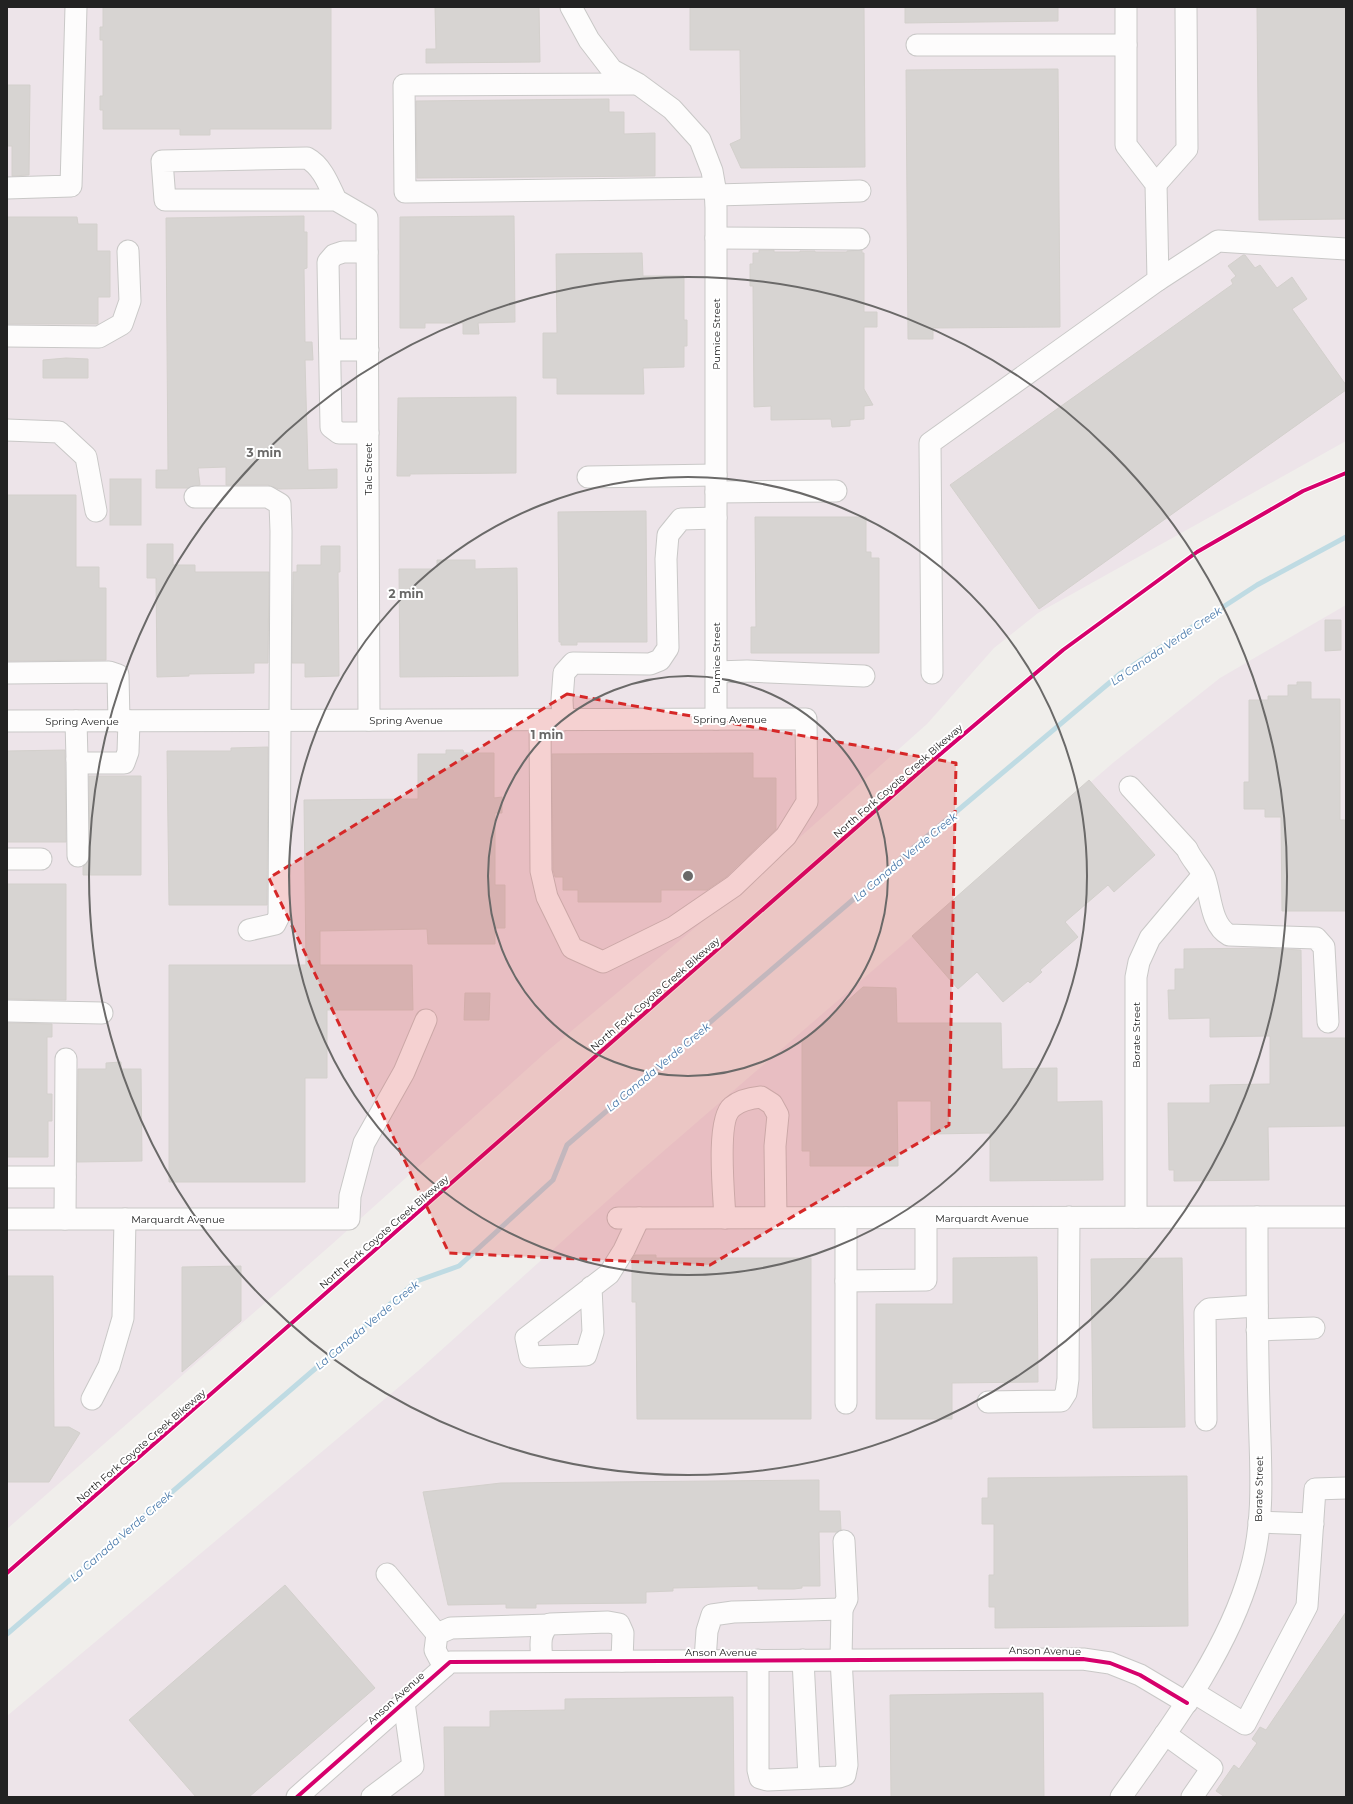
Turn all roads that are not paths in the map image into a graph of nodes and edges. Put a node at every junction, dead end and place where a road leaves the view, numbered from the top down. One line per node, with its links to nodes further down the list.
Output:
1 (76, 7): 9 (street)
2 (571, 7): 7 (street, Pumice Street)
3 (1126, 7): 6 (street)
4 (1186, 7): 8 (street)
5 (917, 45): 6 (street)
6 (1126, 45): 8 (street)
7 (638, 84): 10 (street, Pumice Street); 10 (street)
8 (1156, 184): 18 (street)
9 (7, 188)
10 (715, 191): 11 (street); 13 (street, Pumice Street)
11 (860, 191)
12 (336, 200): 12 (street); 17 (street, Talc Street)
13 (716, 238): 14 (street); 25 (street, Pumice Street)
14 (859, 239)
15 (1346, 249): 18 (street)
16 (128, 251): 19 (street)
17 (367, 252): 20 (street); 21 (street, Talc Street)
18 (1158, 280): 32 (street)
19 (7, 336)
20 (330, 350): 21 (street); 23 (street)
21 (368, 350): 23 (street, Talc Street)
22 (7, 430): 28 (street)
23 (368, 433): 36 (street, Talc Street)
24 (588, 477): 25 (street)
25 (716, 483): 26 (street); 29 (street, Pumice Street)
26 (836, 491)
27 (194, 497): 35 (street)
28 (96, 511)
29 (716, 518): 30 (street, Pumice Street); 38 (street)
30 (716, 672): 33 (street); 34 (street, Pumice Street)
31 (7, 673): 41 (street)
32 (932, 673)
33 (864, 676)
34 (716, 719): 37 (street, Spring Avenue); 38 (street, Spring Avenue)
35 (280, 720): 36 (street, Spring Avenue); 41 (street, Spring Avenue); 48 (street)
36 (369, 720): 37 (street, Spring Avenue)
37 (540, 720): 38 (street, Spring Avenue)
38 (563, 720)
39 (7, 721): 40 (street, Spring Avenue)
40 (76, 721): 41 (street, Spring Avenue); 42 (street)
41 (124, 721): 42 (street)
42 (77, 759): 44 (street)
43 (1130, 787): 47 (street)
44 (78, 856)
45 (7, 859): 46 (street)
46 (41, 859)
47 (1203, 875): 52 (street); 57 (street, Borate Street)
48 (249, 930)
49 (7, 1011): 50 (street)
50 (102, 1012)
51 (426, 1020): 67 (street, Marquardt Avenue)
52 (1328, 1022)
53 (66, 1059): 55 (street)
54 (7, 1177): 55 (street)
55 (65, 1177): 66 (street)
56 (1069, 1217): 57 (street, Marquardt Avenue); 65 (street, Marquardt Avenue); 75 (street)
57 (1136, 1217): 58 (street, Marquardt Avenue)
58 (1257, 1217): 59 (street, Marquardt Avenue); 71 (street, Borate Street)
59 (1346, 1217)
60 (618, 1218): 61 (street, Marquardt Avenue)
61 (639, 1218): 62 (street, Marquardt Avenue); 70 (street)
62 (725, 1218): 63 (street, Marquardt Avenue); 63 (street)
63 (776, 1218): 64 (street, Marquardt Avenue)
64 (846, 1218): 65 (street, Marquardt Avenue); 69 (street)
65 (926, 1218): 69 (street)
66 (65, 1219): 67 (street, Marquardt Avenue); 68 (street, Marquardt Avenue)
67 (125, 1219): 74 (street)
68 (7, 1220)
69 (846, 1281): 76 (street)
70 (591, 1287)
71 (1257, 1306): 73 (street, Borate Street); 77 (street)
72 (1314, 1328): 73 (street)
73 (1257, 1330): 79 (street, Borate Street)
74 (92, 1399)
75 (988, 1402)
76 (846, 1403)
77 (1206, 1420)
78 (1346, 1488): 80 (street)
79 (1259, 1522): 80 (street); 93 (street, Borate Street)
80 (1312, 1524): 93 (street, Anson Avenue)
81 (844, 1541): 83 (street)
82 (387, 1574): 85 (street)
83 (842, 1609): 86 (street); 87 (street)
84 (549, 1625): 85 (street); 90 (street); 91 (street)
85 (437, 1634): 92 (street)
86 (841, 1659): 89 (street, Anson Avenue); 93 (street, Anson Avenue); 96 (street)
87 (706, 1660): 88 (street, Anson Avenue); 91 (street, Anson Avenue)
88 (758, 1660): 89 (street, Anson Avenue); 96 (street)
89 (803, 1660): 96 (street)
90 (542, 1661): 91 (street, Anson Avenue); 92 (street, Anson Avenue)
91 (622, 1661)
92 (444, 1667): 94 (street, Anson Avenue)
93 (1190, 1698): 95 (street, Borate Street)
94 (404, 1703): 97 (street, Anson Avenue); 98 (street)
95 (1165, 1734): 99 (street, Borate Street); 100 (street)
96 (809, 1778)
97 (307, 1794)
98 (372, 1797)
99 (1122, 1797)
100 (1192, 1797)

